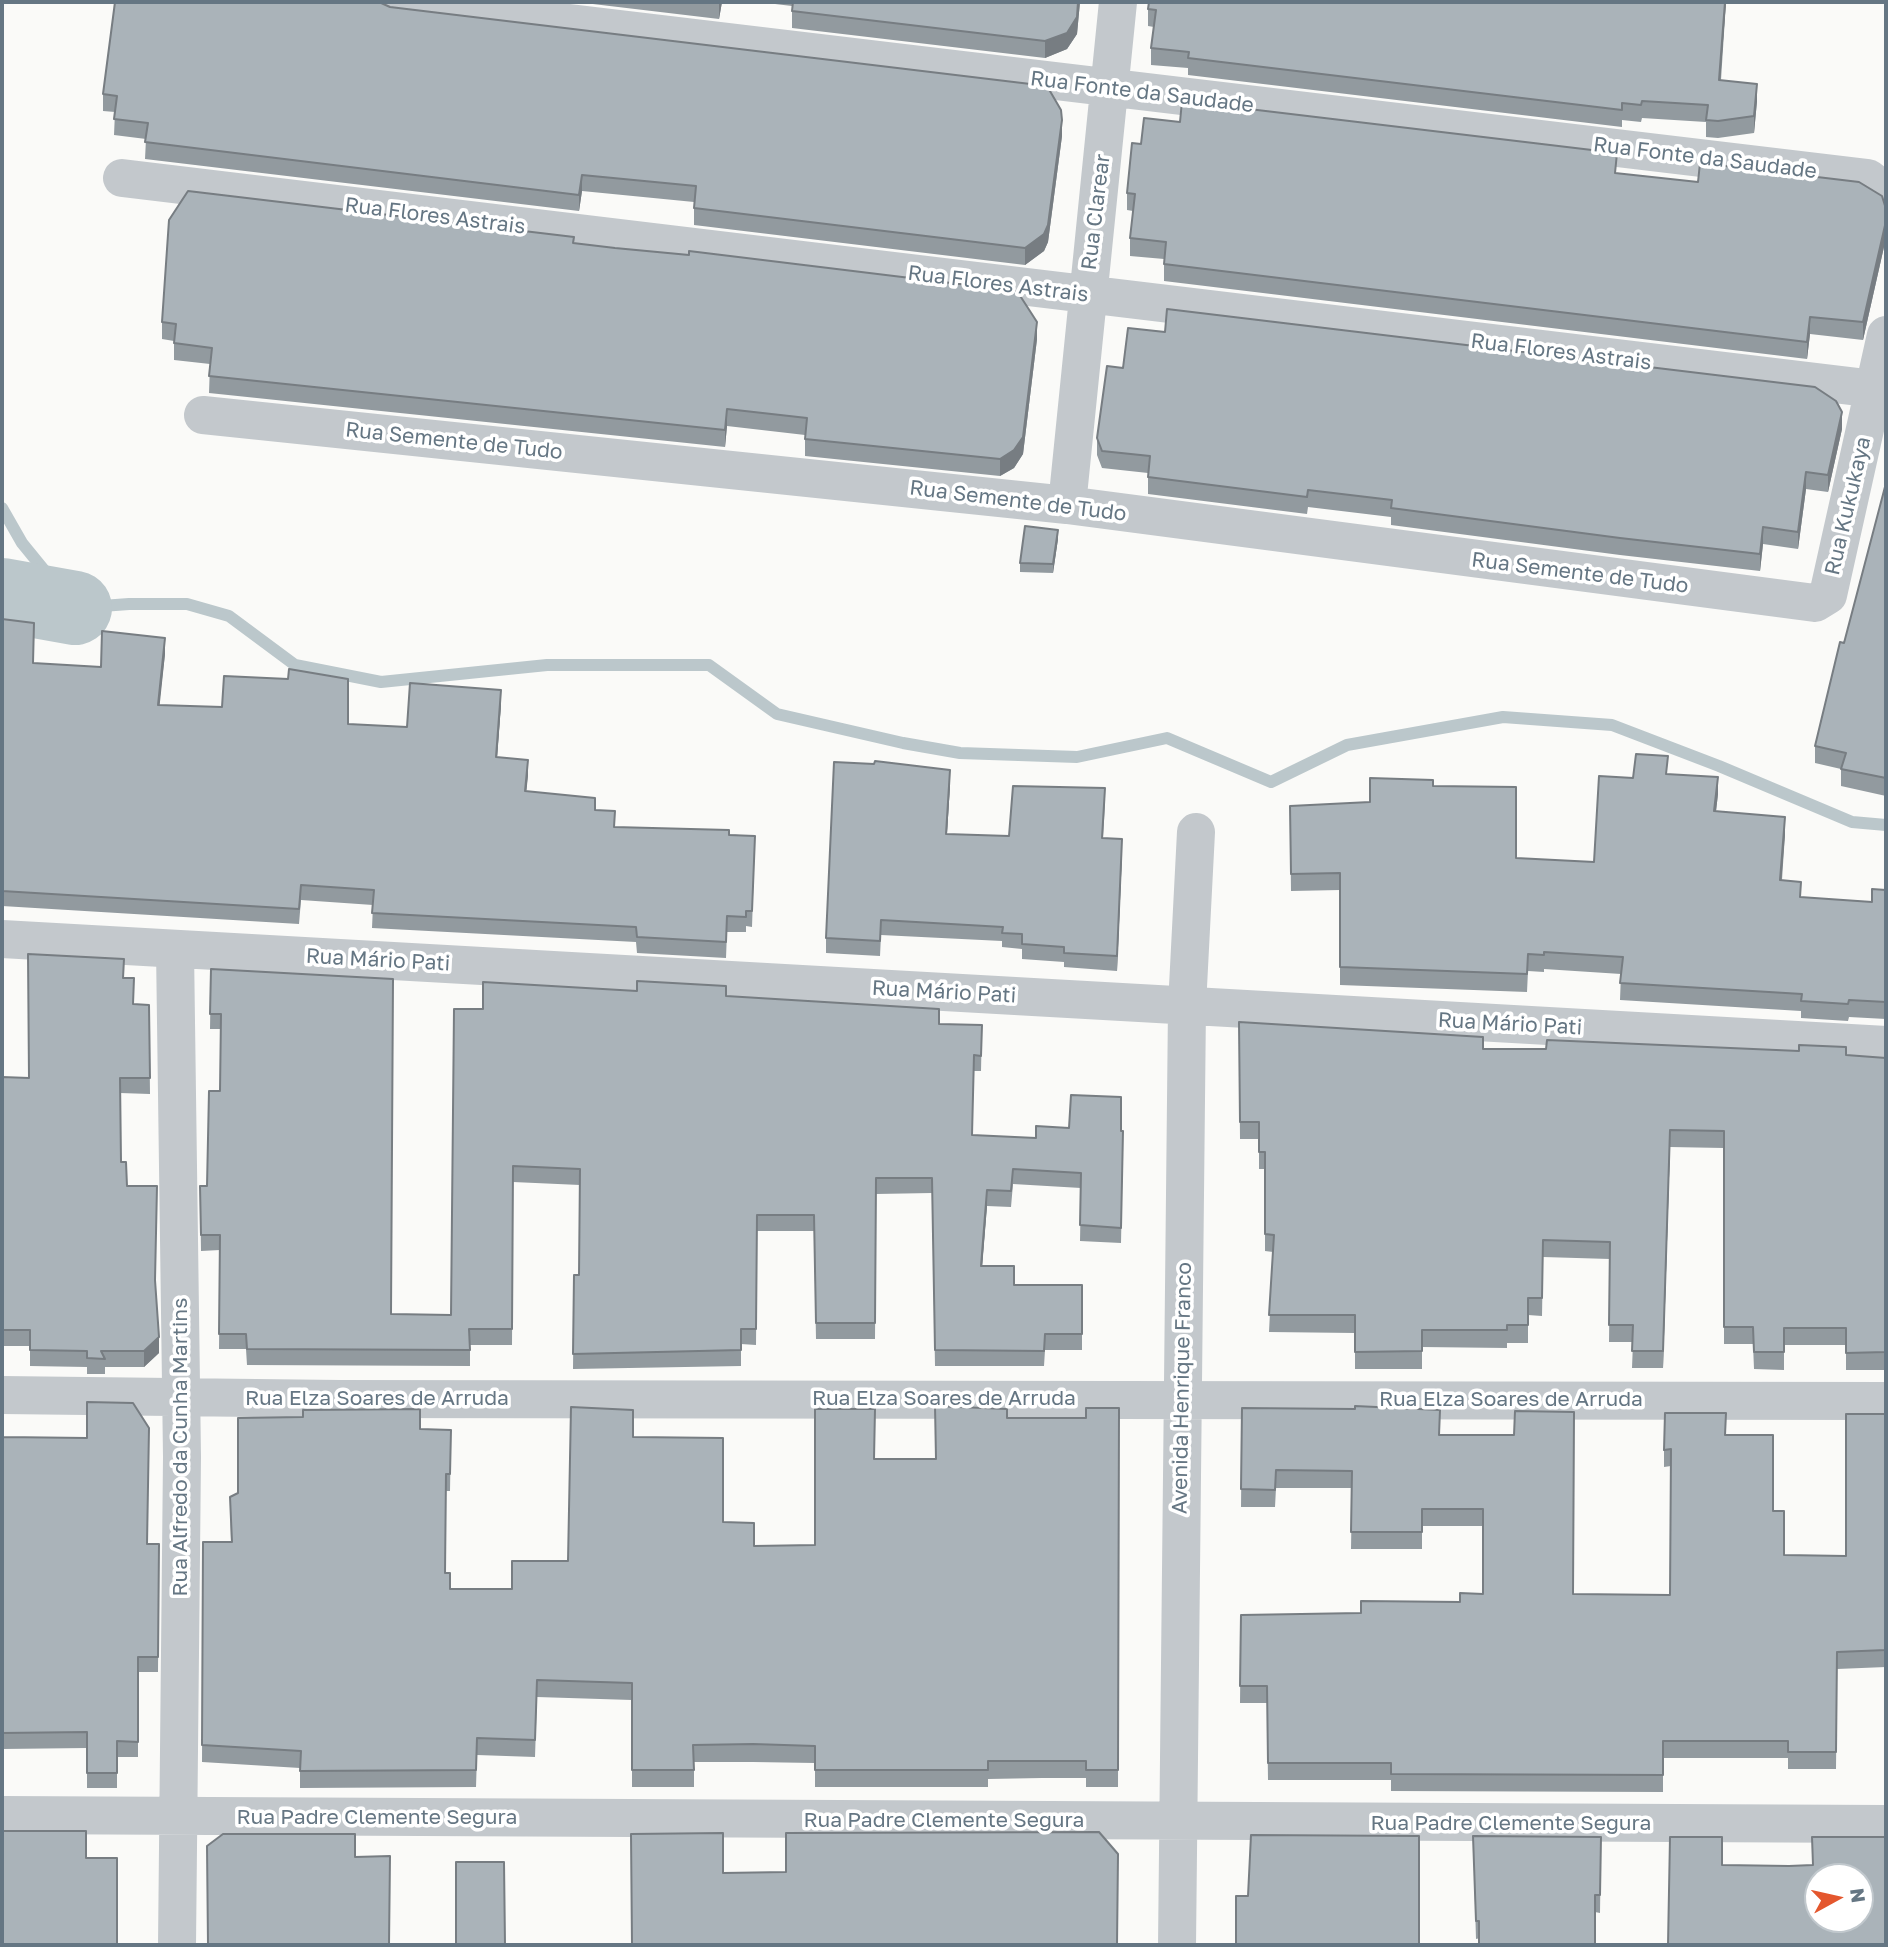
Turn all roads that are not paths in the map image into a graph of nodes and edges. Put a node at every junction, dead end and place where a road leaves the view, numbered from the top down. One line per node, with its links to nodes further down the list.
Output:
1 (393, 2): 3 (street, Rua Fonte da Saudade)
2 (1118, 2): 3 (street, Rua Clarear)
3 (1111, 88): 5 (street, Rua Fonte da Saudade); 6 (street, Rua Clarear)
4 (122, 178): 6 (street, Rua Flores Astrais)
5 (1886, 192)
6 (1086, 295): 8 (street, Rua Flores Astrais); 10 (street, Rua Clarear)
7 (1886, 335): 8 (street, Rua Kukukaya)
8 (1875, 389): 11 (street, Rua Kukukaya)
9 (203, 415): 10 (street, Rua Semente de Tudo)
10 (1067, 505): 11 (street, Rua Semente de Tudo)
11 (1828, 595)
12 (1196, 832): 15 (street, Avenida Henrique Franco)
13 (2, 939): 14 (street, Rua Mário Pati)
14 (174, 948): 15 (street, Rua Mário Pati); 18 (street, Rua Alfredo da Cunha Martins)
15 (1187, 1006): 16 (street, Rua Mário Pati); 19 (street, Avenida Henrique Franco)
16 (1886, 1045)
17 (2, 1395): 18 (street, Rua Elza Soares de Arruda)
18 (182, 1396): 19 (street, Rua Elza Soares de Arruda); 22 (street, Rua Alfredo da Cunha Martins)
19 (1182, 1398): 20 (street, Rua Elza Soares de Arruda); 23 (street, Avenida Henrique Franco)
20 (1886, 1401)
21 (2, 1815): 22 (street, Rua Padre Clemente Segura)
22 (177, 1816): 23 (street, Rua Padre Clemente Segura); 25 (street, Rua Alfredo da Cunha Martins)
23 (1178, 1822): 24 (street, Rua Padre Clemente Segura); 26 (street, Avenida Henrique Franco)
24 (1886, 1824)
25 (177, 1945)
26 (1177, 1945)

